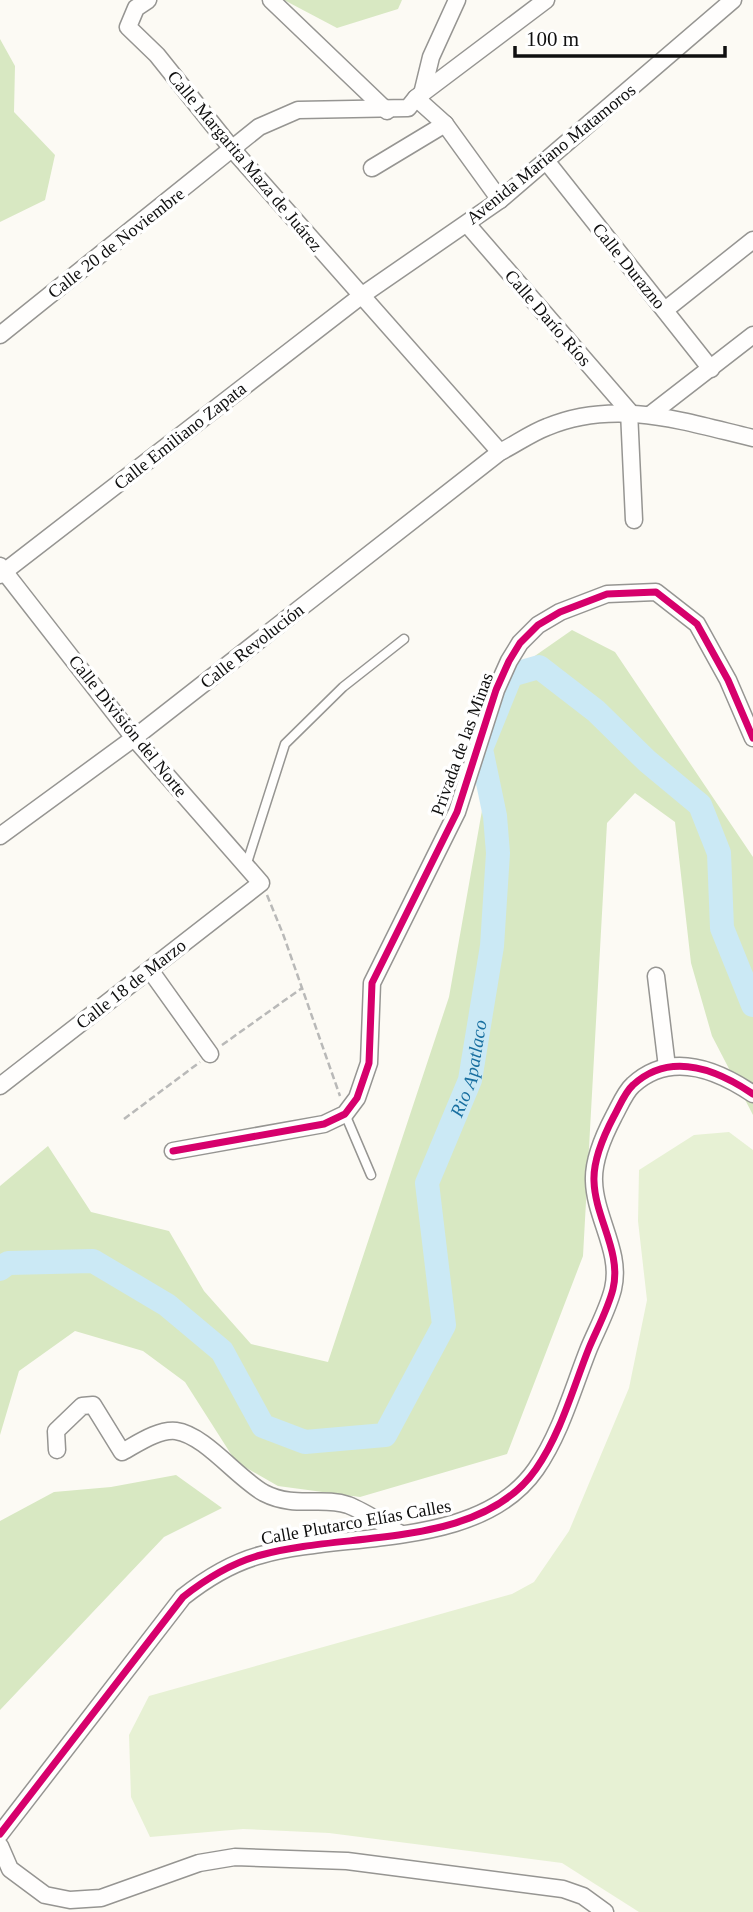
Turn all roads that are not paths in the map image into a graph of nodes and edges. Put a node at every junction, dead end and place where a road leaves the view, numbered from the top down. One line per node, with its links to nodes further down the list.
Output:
1 (271, 0): 7 (street)
2 (457, 0): 6 (street)
3 (545, 0): 6 (street)
4 (733, 0): 10 (street, Avenida Mariano Matamoros)
5 (138, 3): 9 (street, Calle Margarita Maza de Juárez)
6 (419, 96): 7 (street); 8 (street)
7 (387, 111): 9 (street, Calle 20 de Noviembre)
8 (445, 124): 11 (street); 12 (street)
9 (233, 150): 15 (street, Calle Margarita Maza de Juárez); 17 (street, Calle 20 de Noviembre)
10 (547, 162): 12 (street, Avenida Mariano Matamoros); 16 (street, Calle Durazno)
11 (372, 168)
12 (500, 200): 13 (street, Avenida Mariano Matamoros)
13 (467, 224): 15 (street, Avenida Mariano Matamoros); 20 (street, Calle Darío Ríos)
14 (753, 240): 16 (street)
15 (361, 296): 23 (street, Calle Margarita Maza de Juárez); 25 (street, Calle Emiliano Zapata)
16 (664, 310): 19 (street, Calle Durazno)
17 (0, 335)
18 (753, 335): 19 (street)
19 (711, 369): 21 (street)
20 (629, 411): 21 (street); 23 (street); 24 (street)
21 (651, 414): 22 (street)
22 (753, 438)
23 (500, 452): 27 (street, Calle Revolución)
24 (634, 520)
25 (2, 571): 27 (street, Calle División del Norte)
26 (404, 639): 30 (lane)
27 (134, 738): 29 (street, Calle Revolución); 30 (street, Calle División del Norte)
28 (753, 738): 38 (street, Privada de las Minas)
29 (0, 836)
30 (246, 866): 31 (street, Calle División del Norte)
31 (261, 883): 32 (street, Calle 18 de Marzo)
32 (150, 970): 34 (street); 36 (street, Calle 18 de Marzo)
33 (656, 976): 35 (street)
34 (210, 1054)
35 (667, 1067): 37 (street, Calle Plutarco Elías Calles); 42 (street, Calle Plutarco Elías Calles)
36 (0, 1086)
37 (753, 1094)
38 (345, 1114): 39 (street); 40 (lane)
39 (173, 1152)
40 (371, 1175)
41 (57, 1450): 42 (street)
42 (401, 1534): 43 (street, Calle Plutarco Elías Calles)
43 (0, 1835)
44 (0, 1846): 45 (street)
45 (605, 1912)

